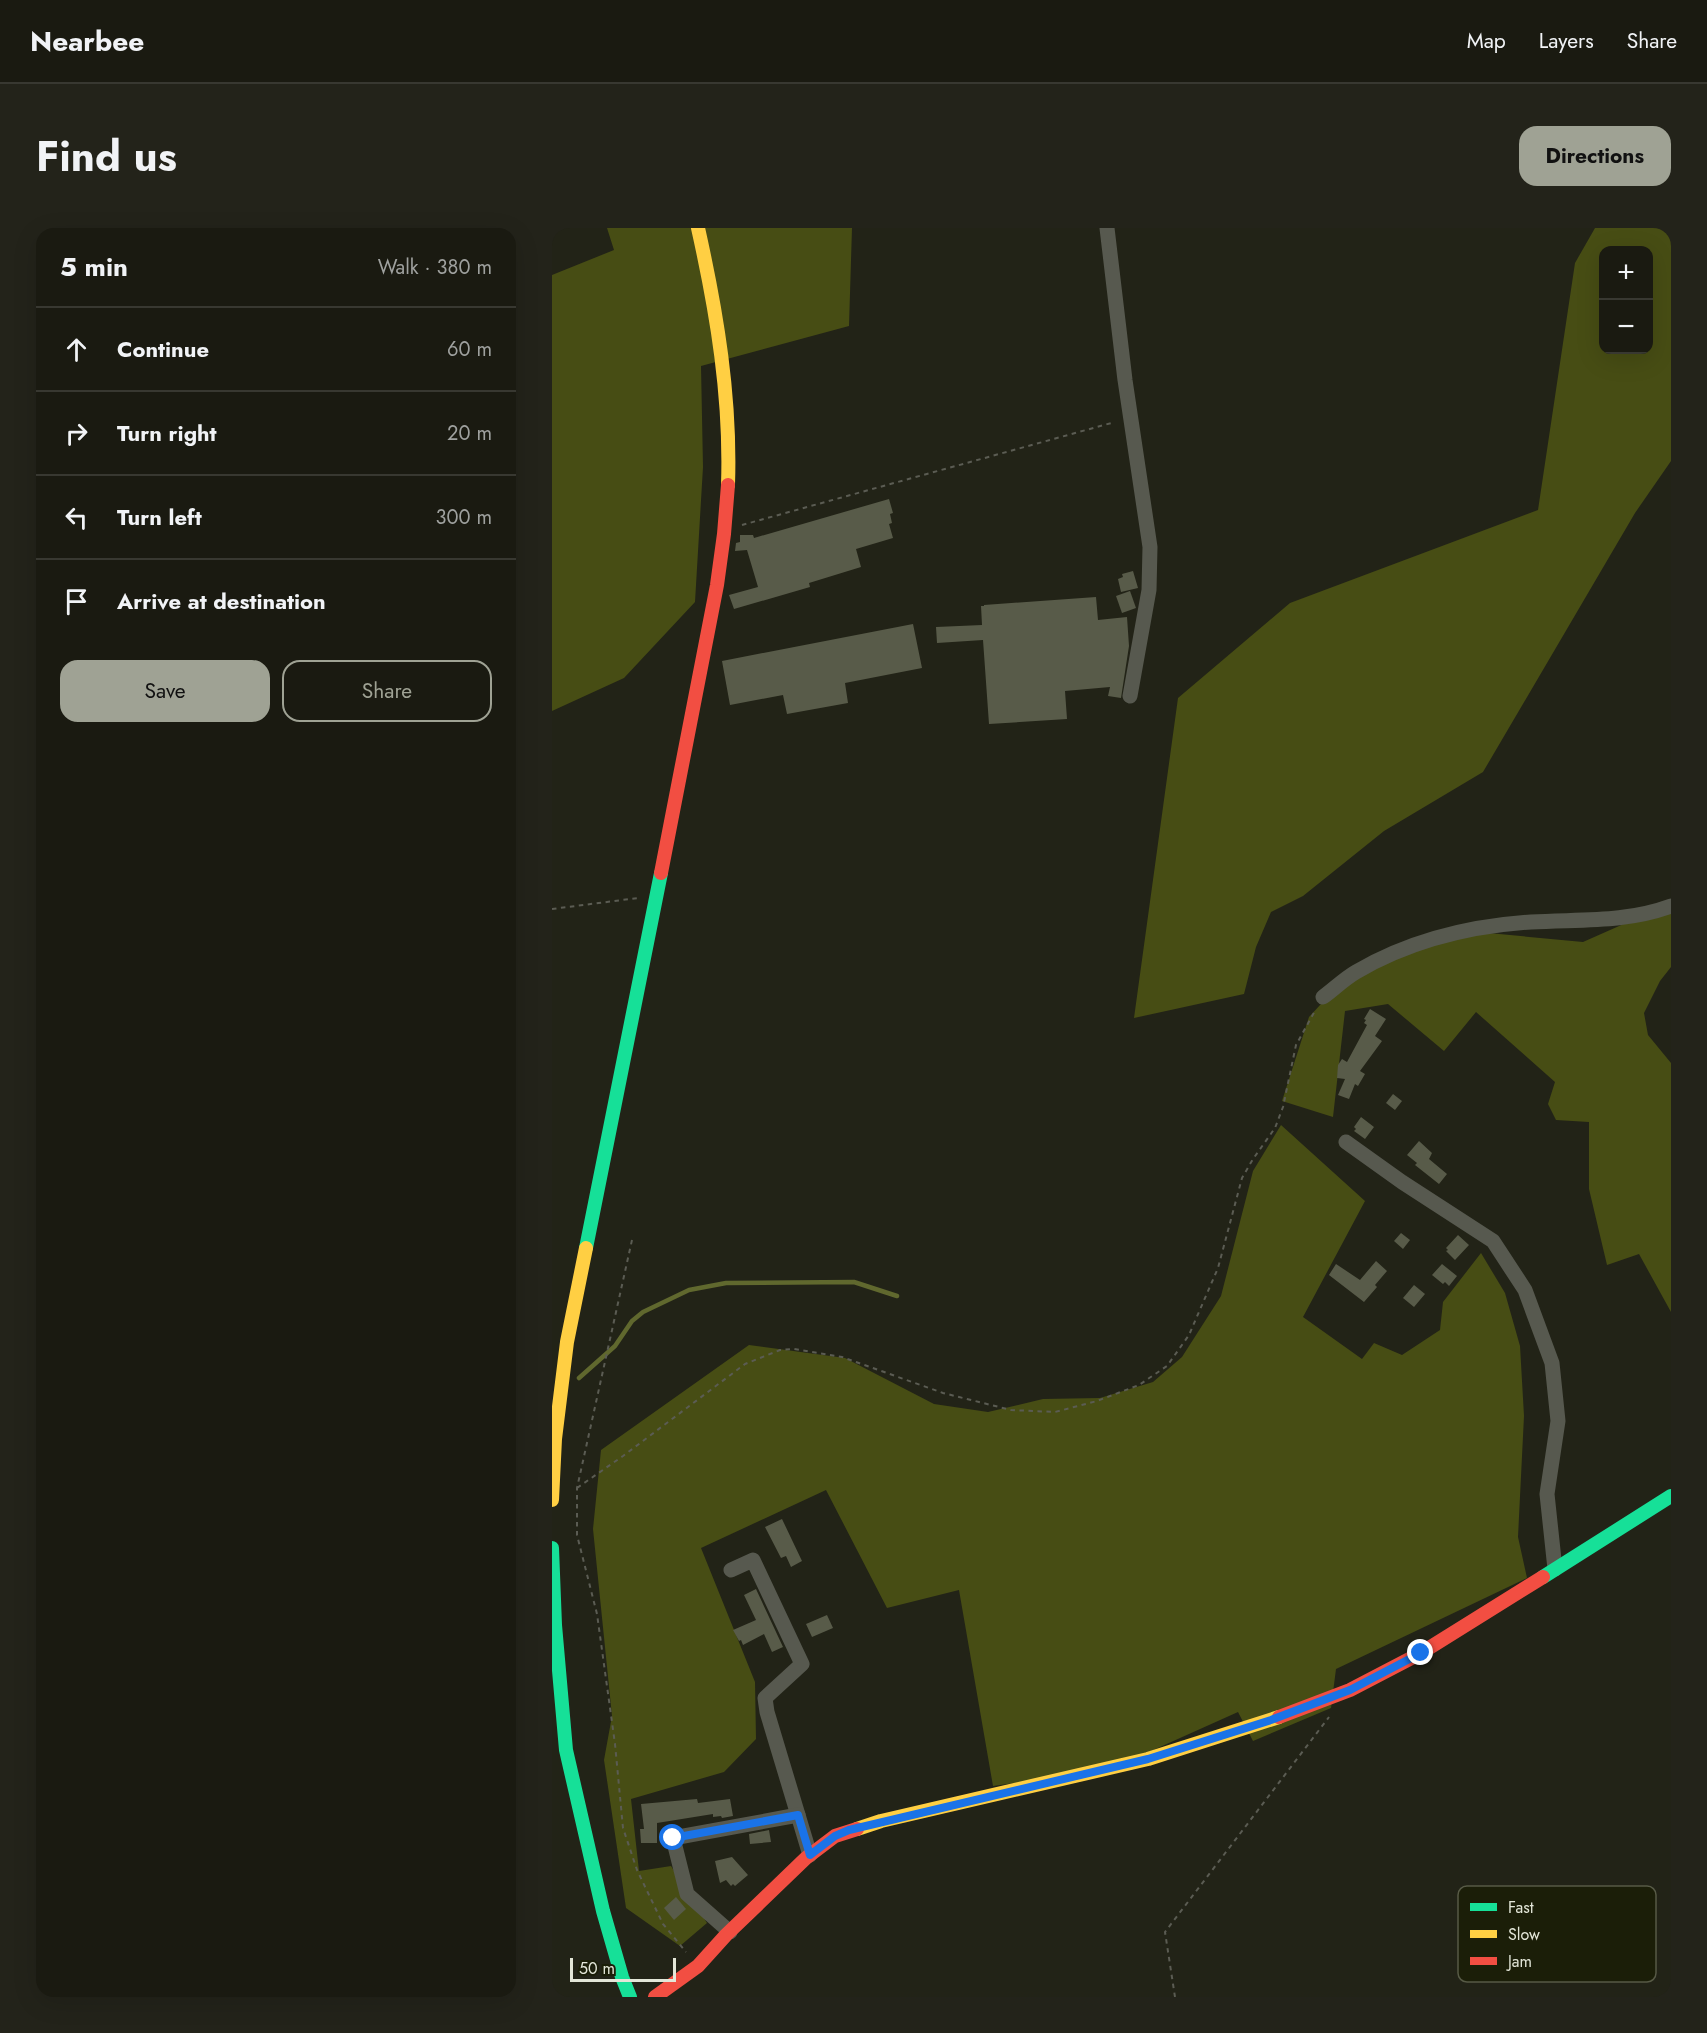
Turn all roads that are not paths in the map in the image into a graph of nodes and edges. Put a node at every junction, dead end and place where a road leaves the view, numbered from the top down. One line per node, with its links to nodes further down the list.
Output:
1 (698, 228): 8 (street)
2 (1107, 228): 3 (street)
3 (1130, 696)
4 (1671, 906): 5 (street)
5 (1323, 998)
6 (1346, 1142): 10 (street)
7 (1671, 1496): 10 (street)
8 (552, 1500)
9 (552, 1548): 15 (street)
10 (1555, 1569): 13 (street)
11 (731, 1570): 12 (street)
12 (798, 1815): 13 (street); 14 (street)
13 (810, 1855): 14 (street)
14 (730, 1932): 16 (street)
15 (630, 1997)
16 (656, 1997)

